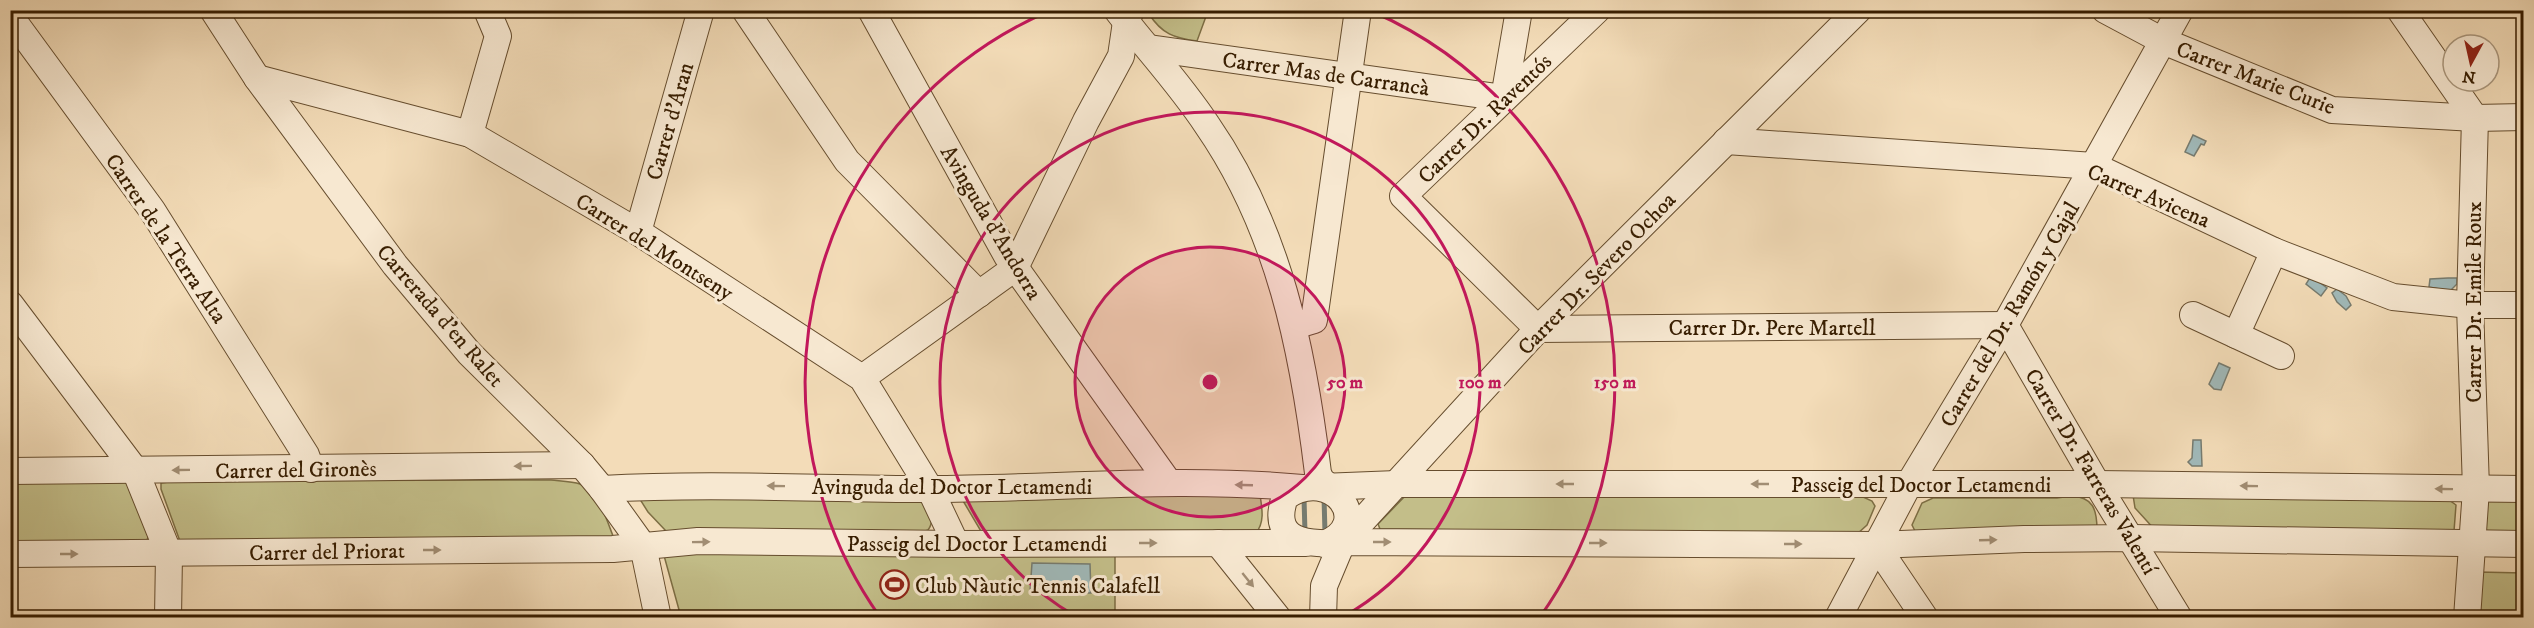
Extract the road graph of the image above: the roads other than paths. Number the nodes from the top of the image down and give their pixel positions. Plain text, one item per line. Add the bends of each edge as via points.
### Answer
1 (213, 10) edge
2 (487, 10) edge
3 (700, 10) edge
4 (745, 10) edge
5 (871, 10) edge
6 (1358, 10) edge
7 (1519, 10) edge
8 (1597, 10) edge
9 (1858, 10) edge
10 (2105, 10) edge
11 (2180, 10) edge
12 (2400, 10) edge
13 (1125, 14) edge
14 (10, 16) edge
15 (2163, 41) junction
16 (1149, 48) junction
17 (1349, 76) junction
18 (257, 78) junction
19 (1504, 98) junction
20 (2523, 117) edge
21 (2475, 118) junction
22 (470, 134) junction
23 (1726, 141) junction
24 (2094, 166) junction
25 (638, 232) junction
26 (2274, 251) junction
27 (1015, 268) junction
28 (979, 294) junction
29 (10, 304) edge
30 (2470, 305) junction
31 (2523, 305) edge
32 (2193, 315) dead end
33 (2005, 325) junction
34 (1294, 326) junction
35 (1538, 329) junction
36 (2236, 335) junction
37 (2281, 356) dead end
38 (862, 378) junction
39 (1312, 424) junction
40 (582, 465) junction
41 (311, 469) junction
42 (135, 470) junction
43 (10, 471) edge
44 (1169, 483) junction
45 (1397, 484) junction
46 (1909, 484) junction
47 (2097, 484) junction
48 (602, 489) junction
49 (930, 489) junction
50 (2476, 489) junction
51 (2523, 489) edge
52 (1311, 490) junction
53 (2131, 538) junction
54 (1320, 539) junction
55 (2471, 542) junction
56 (1218, 543) junction
57 (956, 544) junction
58 (1876, 544) junction
59 (2523, 544) edge
60 (643, 546) junction
61 (10, 554) edge
62 (169, 554) junction
63 (1324, 586) junction
64 (168, 618) edge
65 (658, 618) edge
66 (1278, 618) edge
67 (1323, 618) edge
68 (1838, 618) edge
69 (1925, 618) edge
70 (2179, 618) edge
71 (2467, 618) edge

1 - 18 street, Carrerada d'en Ralet
2 - 22 street via 498,36
3 - 25 street, Carrer d'Aran
4 - 28 street via 847,161
5 - 27 street, Avinguda d'Andorra
6 - 17 street
7 - 19 street
8 - 19 street, Carrer Dr. Raventós
9 - 23 street, Carrer Dr. Severo Ochoa
10 - 15 street, Carrer Marie Curie
11 - 15 street, Carrer del Dr. Ramón y Cajal
12 - 21 street
13 - 16 street
13 - 27 street via 1121,56
14 - 41 street, Carrer de la Terra Alta via 152,210 306,455
15 - 21 street, Carrer Marie Curie via 2332,110
15 - 24 street, Carrer del Dr. Ramón y Cajal
16 - 17 street, Carrer Mas de Carrancà
16 - 34 street via 1208,125 1245,190 1266,236
17 - 19 street, Carrer Mas de Carrancà
17 - 34 street via 1314,320
18 - 22 street, Carrer del Montseny
18 - 40 street, Carrerada d'en Ralet via 394,265 469,353
19 - 35 street, Carrer Dr. Raventós via 1403,196
20 - 21 street, Carrer Marie Curie
21 - 30 street, Carrer Dr. Emile Roux
22 - 25 street, Carrer del Montseny
23 - 24 street, Carrer Avicena
23 - 35 street, Carrer Dr. Severo Ochoa
24 - 26 street, Carrer Avicena
24 - 33 street, Carrer del Dr. Ramón y Cajal
25 - 38 street, Carrer del Montseny
26 - 30 street, Carrer Avicena via 2393,297
26 - 36 street
27 - 28 street
27 - 44 street, Avinguda d'Andorra
28 - 38 street
29 - 42 street
30 - 31 street, Carrer Avicena
30 - 50 street, Carrer Dr. Emile Roux
32 - 36 street
33 - 35 street, Carrer Dr. Pere Martell
33 - 46 street, Carrer del Dr. Ramón y Cajal
33 - 47 street, Carrer Dr. Farreras Valentí
34 - 39 street
35 - 45 street, Carrer Dr. Severo Ochoa
36 - 37 street
38 - 49 street, Carrer del Montseny
39 - 52 street
39 - 52 street via 1321,480
40 -> 41 street, Carrer del Gironès
40 - 48 street, Carrerada d'en Ralet
41 -> 42 street, Carrer del Gironès
42 - 43 street, Carrer del Gironès
42 - 62 street
44 - 49 street, Avinguda del Doctor Letamendi
52 -> 44 street, Avinguda del Doctor Letamendi
46 -> 45 street, Passeig del Doctor Letamendi
45 - 52 street, Passeig del Doctor Letamendi
45 - 54 street, Carrer Dr. Severo Ochoa
46 - 47 street, Passeig del Doctor Letamendi
46 - 58 street, Carrer del Dr. Ramón y Cajal
50 -> 47 street, Passeig del Doctor Letamendi
47 - 53 street, Carrer Dr. Farreras Valentí
49 -> 48 street, Avinguda del Doctor Letamendi via 692,485
48 - 60 street, Carrerada d'en Ralet
49 - 57 street, Carrer del Montseny
50 - 51 street, Passeig del Doctor Letamendi
50 - 55 street, Carrer Dr. Emile Roux
52 - 54 street via 1347,511
52 - 54 street via 1280,519 1286,531
53 - 55 street, Passeig del Doctor Letamendi
58 -> 53 street, Passeig del Doctor Letamendi
53 - 70 street, Carrer Dr. Farreras Valentí
54 - 56 street, Passeig del Doctor Letamendi
54 -> 58 street, Passeig del Doctor Letamendi
54 - 63 street
54 - 63 street via 1310,553
55 - 59 street, Passeig del Doctor Letamendi
55 - 71 street, Carrer Dr. Emile Roux
57 -> 56 street, Passeig del Doctor Letamendi
56 -> 66 street
60 -> 57 street, Passeig del Doctor Letamendi via 698,541
58 - 68 street, Carrer del Dr. Ramón y Cajal
58 - 69 street
62 -> 60 street, Carrer del Priorat
60 - 65 street, Carrerada d'en Ralet
61 -> 62 street, Carrer del Priorat
62 - 64 street
63 - 67 street

